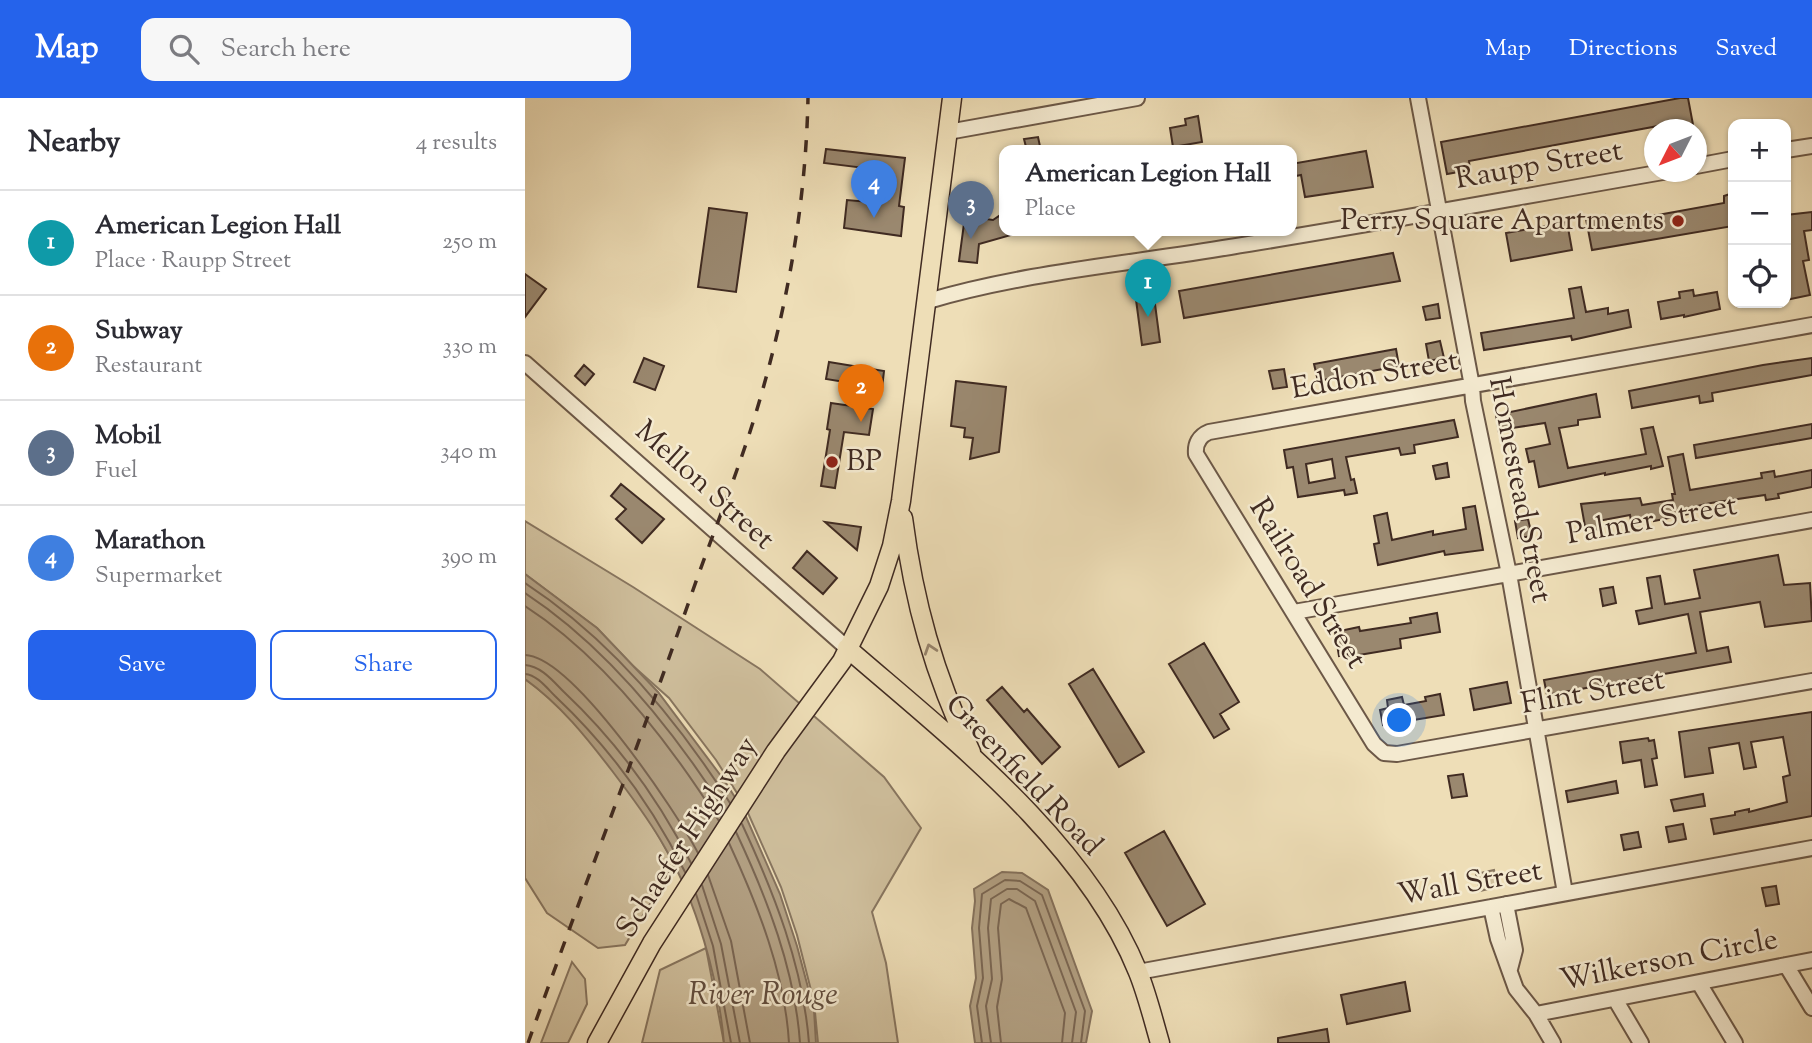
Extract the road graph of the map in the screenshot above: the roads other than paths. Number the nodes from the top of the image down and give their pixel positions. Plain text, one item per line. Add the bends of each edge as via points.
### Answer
1 (952, 98) edge
2 (1137, 98) edge
3 (1418, 98) edge
4 (948, 132) junction
5 (1812, 146) edge
6 (1791, 149) edge
7 (1728, 160) edge
8 (1707, 164) edge
9 (1644, 175) edge
10 (1438, 211) junction
11 (1297, 235) edge
12 (1294, 236) edge
13 (928, 301) junction
14 (1812, 325) edge
15 (525, 363) edge
16 (1472, 386) junction
17 (1198, 439) joint
18 (901, 502) junction
19 (1812, 520) edge
20 (1509, 573) junction
21 (1294, 611) junction
22 (848, 648) junction
23 (1812, 681) edge
24 (1537, 730) junction
25 (1384, 752) joint
26 (974, 758) junction
27 (1812, 848) edge
28 (1565, 893) junction
29 (1498, 905) junction
30 (1812, 960) edge
31 (1786, 965) junction
32 (1138, 972) junction
33 (1699, 983) junction
34 (1615, 999) junction
35 (1812, 1008) edge
36 (1536, 1014) junction
37 (597, 1043) edge
38 (1160, 1043) edge
39 (1553, 1043) edge
40 (1641, 1043) edge
41 (1735, 1043) edge

1 - 4 main road
2 - 4 street
3 - 10 street, Homestead Street
4 - 13 main road
5 - 6 street
7 - 8 street
9 - 10 street, Raupp Street
10 - 11 street, Raupp Street
10 - 16 street, Homestead Street
12 - 13 street, Raupp Street via 1050,274
13 - 18 main road
14 - 16 street, Eddon Street
15 - 22 street, Mellon Street
16 - 17 street, Eddon Street via 1209,432
16 - 20 street, Homestead Street
17 - 21 street, Railroad Street via 1196,454
18 - 22 main road, Schaefer Highway via 879,586
26 -> 18 main road via 949,704 918,609
19 - 20 street, Palmer Street
20 - 21 street, Palmer Street
20 - 24 street, Homestead Street
21 - 25 street, Railroad Street via 1374,744
22 - 26 main road, Greenfield Road
22 - 37 main road, Schaefer Highway via 652,943
23 - 24 street, Flint Street
24 - 25 street, Flint Street via 1397,754
24 - 28 street, Homestead Street
26 - 32 main road, Greenfield Road via 1069,858 1112,921
27 - 28 street, Wall Street
28 - 29 street, Wall Street
29 - 32 street, Wall Street
29 - 36 street via 1498,939 1516,989
30 - 31 street, Wilkerson Circle
31 - 33 street, Wilkerson Circle
31 - 35 street
32 - 38 main road, Greenfield Road
33 - 34 street, Wilkerson Circle
33 - 41 street
34 - 36 street, Wilkerson Circle
34 - 40 street
36 - 39 street

